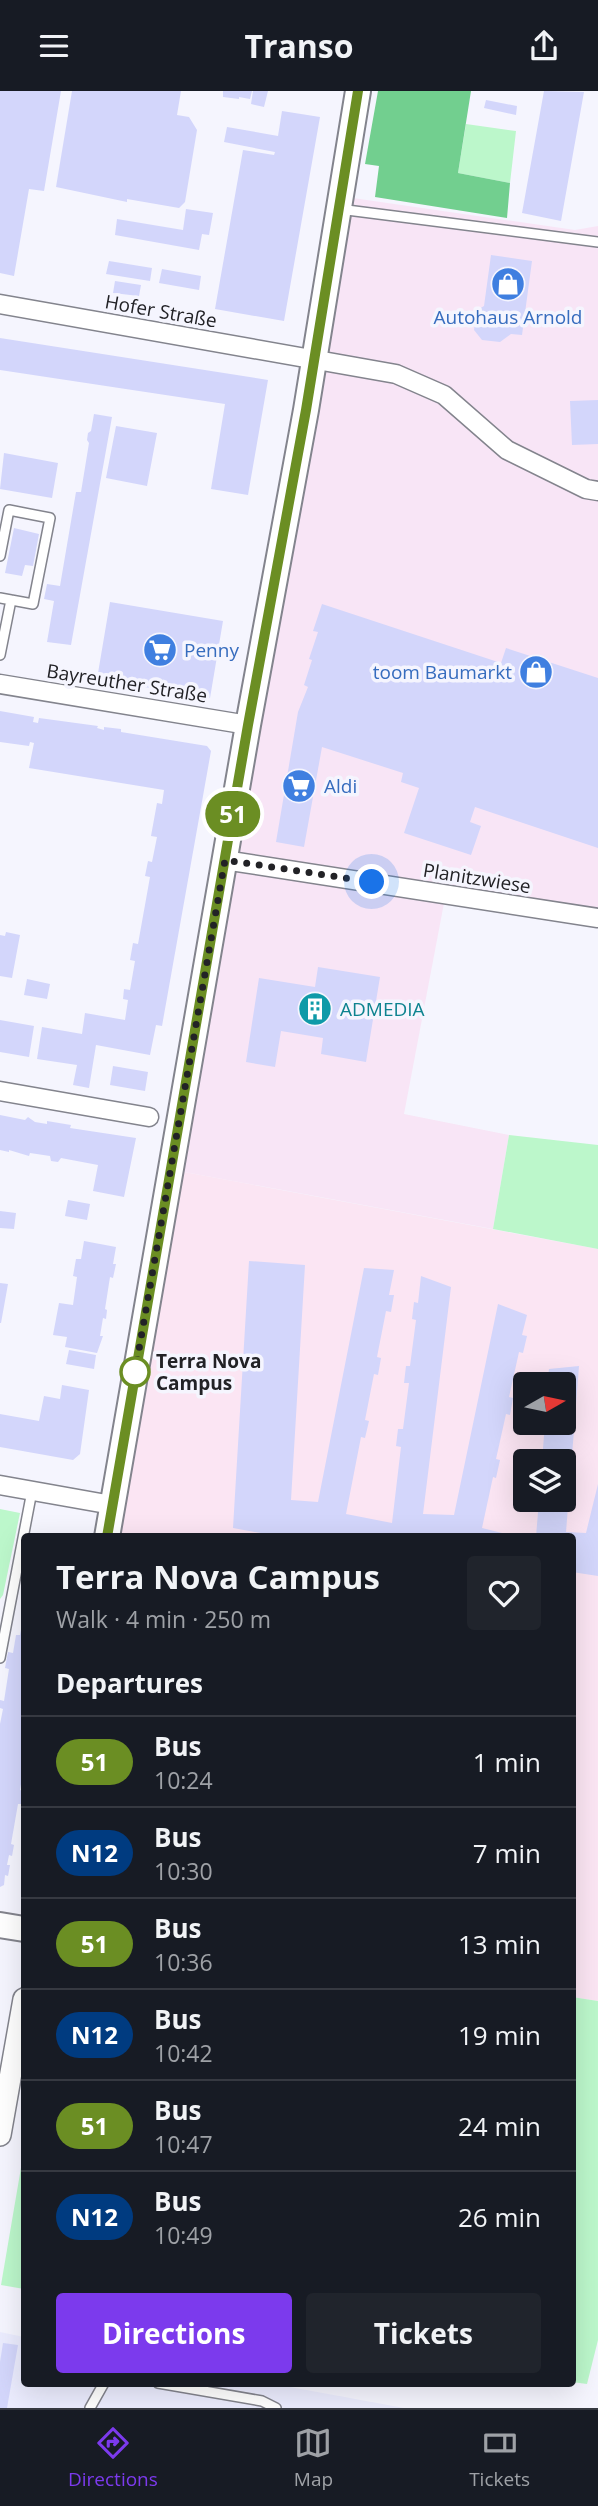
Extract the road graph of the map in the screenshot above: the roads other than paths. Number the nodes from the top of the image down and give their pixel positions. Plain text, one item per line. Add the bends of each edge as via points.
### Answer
1 (358, 91) edge
2 (339, 209) junction
3 (598, 242) edge
4 (0, 305) edge
5 (314, 358) junction
6 (598, 491) edge
7 (0, 556) edge
8 (0, 598) edge
9 (11, 600) junction
10 (0, 655) edge
11 (0, 684) edge
12 (248, 725) junction
13 (225, 860) junction
14 (598, 918) edge
15 (0, 1091) edge
16 (149, 1117) dead end
17 (0, 1485) edge
18 (32, 1490) junction
19 (112, 1504) junction
20 (23, 1533) edge
21 (108, 1533) edge
22 (21, 1544) edge
23 (10, 1599) junction
24 (0, 1606) edge
25 (0, 1658) edge
26 (0, 1925) edge
27 (21, 1928) edge
28 (21, 2016) edge
29 (0, 2135) edge
30 (102, 2387) edge
31 (181, 2387) edge
32 (90, 2408) edge
33 (276, 2408) edge

1 - 2 main road
2 - 3 lane
2 - 5 main road
4 - 5 street, Hofer Straße
5 - 6 street via 396,374 444,395 507,450
5 - 12 main road
7 - 9 lane via 9,510 50,518 33,604
8 - 9 lane
9 - 10 lane
11 - 12 street, Bayreuther Straße
12 - 13 main road
13 - 14 street, Planitzwiese
13 - 19 main road
15 - 16 street
17 - 18 street
18 - 19 street
18 - 20 lane
19 - 21 main road
22 - 23 lane
23 - 24 lane
23 - 25 lane
26 - 27 main road
28 - 29 street
30 - 32 lane
31 - 33 lane via 262,2401

